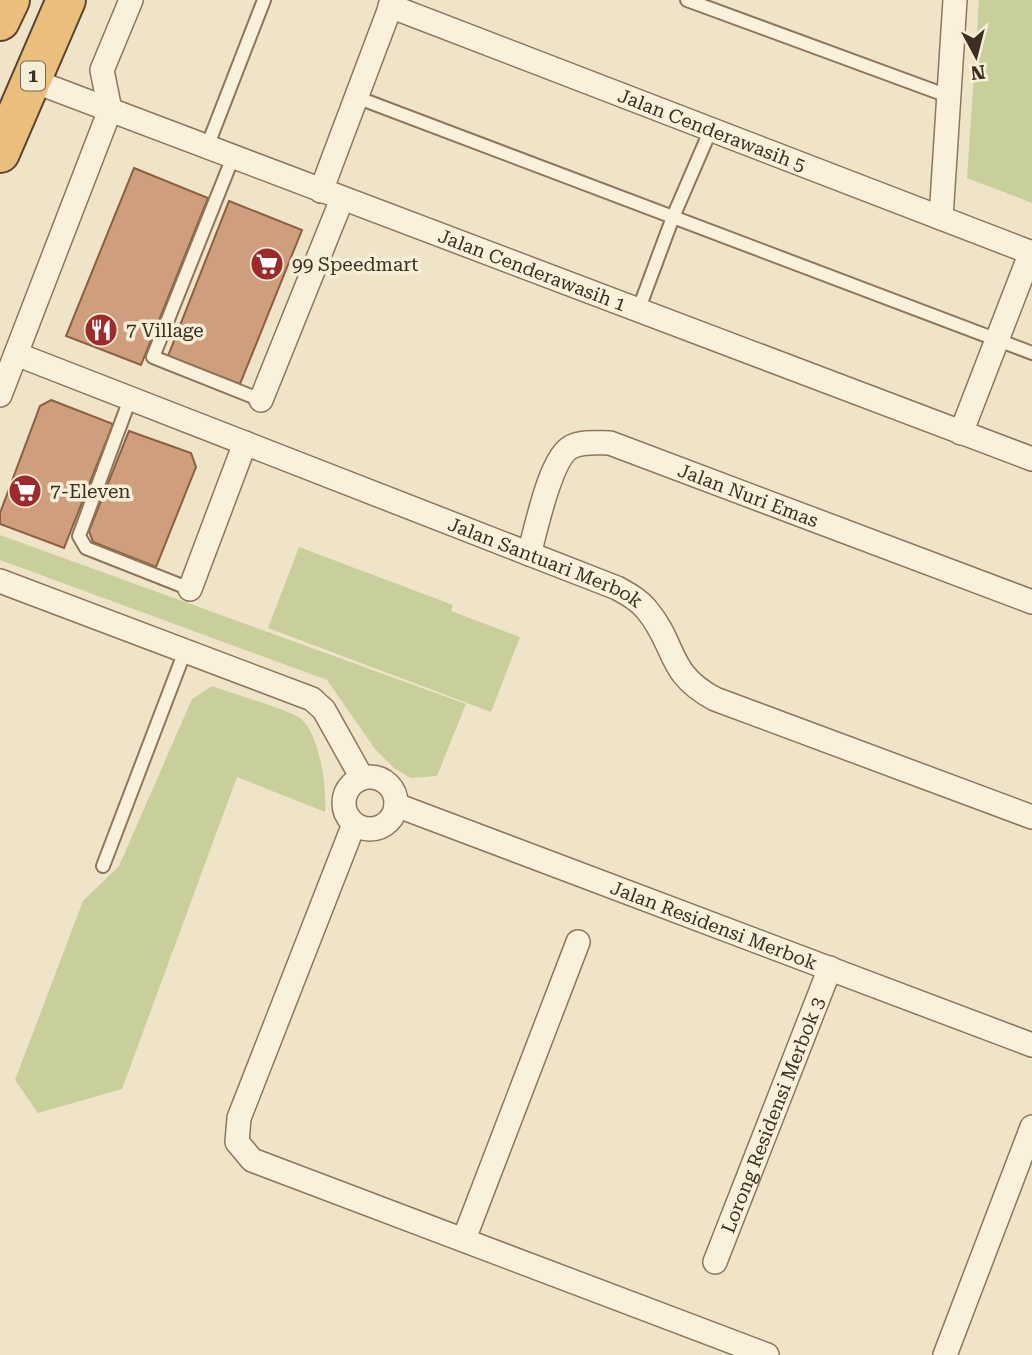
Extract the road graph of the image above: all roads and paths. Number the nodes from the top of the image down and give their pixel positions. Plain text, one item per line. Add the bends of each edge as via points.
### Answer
1 (10, 0) edge
2 (66, 0) edge
3 (131, 0) edge
4 (264, 0) edge
5 (687, 0) edge
6 (955, 0) edge
7 (391, 3) edge
8 (0, 21) edge
9 (31, 80) junction
10 (948, 96) junction
11 (356, 97) junction
12 (110, 110) junction
13 (711, 129) junction
14 (207, 147) junction
15 (0, 153) edge
16 (233, 157) junction
17 (332, 195) junction
18 (673, 217) junction
19 (940, 218) junction
20 (1031, 253) edge
21 (638, 310) junction
22 (997, 340) junction
23 (1032, 353) edge
24 (16, 354) junction
25 (0, 395) edge
26 (130, 399) junction
27 (261, 400) joint
28 (961, 433) junction
29 (245, 443) junction
30 (1032, 459) edge
31 (528, 554) junction
32 (0, 581) edge
33 (190, 589) joint
34 (1032, 602) edge
35 (185, 651) junction
36 (362, 778) junction
37 (396, 805) junction
38 (1032, 817) edge
39 (354, 824) junction
40 (103, 866) dead end
41 (578, 942) dead end
42 (830, 968) junction
43 (1032, 1045) edge
44 (1032, 1127) edge
45 (464, 1239) junction
46 (715, 1262) dead end
47 (767, 1355) edge
48 (946, 1355) edge

1 - 8 highway
2 - 9 highway, 1
3 - 12 street via 102,70
4 - 14 lane
5 - 10 lane
6 - 10 street
7 - 11 street
7 - 13 street, Jalan Cenderawasih 5
9 - 12 street, Jalan Cenderawasih 1
9 - 15 highway, 1
10 - 19 street
11 - 17 street
11 - 18 lane
12 - 14 street, Jalan Cenderawasih 1
12 - 24 street
13 - 18 lane
13 - 19 street, Jalan Cenderawasih 5
14 - 16 street, Jalan Cenderawasih 1
16 - 17 street, Jalan Cenderawasih 1
16 - 27 lane via 153,358
17 - 21 street, Jalan Cenderawasih 1
17 - 27 street
18 - 21 lane
18 - 22 lane
19 - 20 street, Jalan Cenderawasih 5
20 - 22 street
21 - 28 street, Jalan Cenderawasih 1
22 - 23 lane
22 - 28 street
24 - 25 street
24 - 26 street, Jalan Santuari Merbok
26 - 29 street, Jalan Santuari Merbok
26 - 33 lane via 79,536 86,548
28 - 30 street, Jalan Cenderawasih 1
29 - 31 street, Jalan Santuari Merbok
29 - 33 street
31 - 34 street, Jalan Nuri Emas via 557,462 570,447 610,443
31 - 38 street, Jalan Santuari Merbok via 617,587 637,600 649,612 693,687 715,699
32 - 35 street
35 - 36 street via 312,699 324,710
35 - 40 lane
36 - 37 street via 386,782
36 - 39 street via 348,787 343,802
37 - 39 street via 390,819 377,828
37 - 42 street, Jalan Residensi Merbok
39 - 45 street via 239,1118 237,1142 252,1160
41 - 45 street
42 - 43 street, Jalan Residensi Merbok
42 - 46 street, Lorong Residensi Merbok 3
44 - 48 street
45 - 47 street

